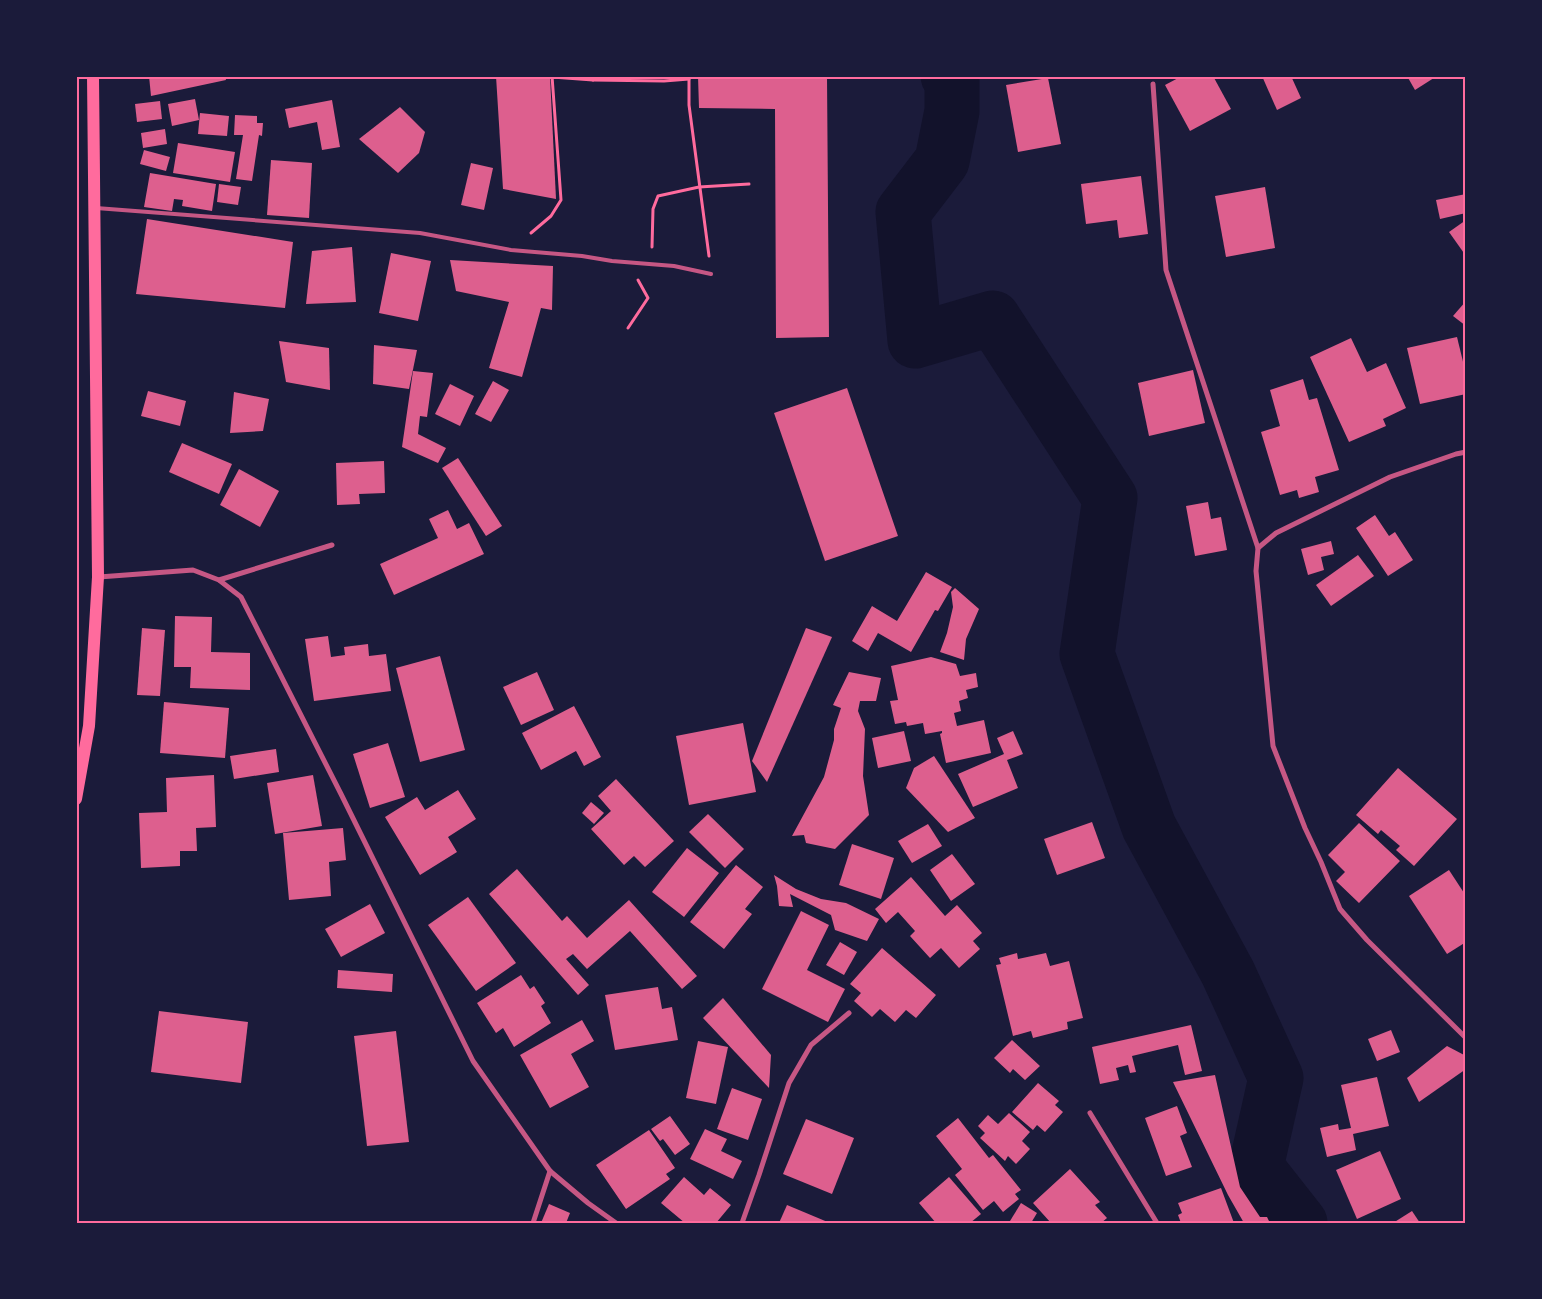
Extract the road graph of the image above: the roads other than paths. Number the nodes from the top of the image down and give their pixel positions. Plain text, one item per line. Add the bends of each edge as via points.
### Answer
1 (93, 76) edge
2 (1153, 84) dead end
3 (94, 207) junction
4 (711, 274) road end
5 (1466, 452) edge
6 (332, 545) dead end
7 (1258, 548) junction
8 (98, 577) junction
9 (220, 580) junction
10 (76, 799) edge
11 (849, 1013) dead end
12 (1466, 1038) edge
13 (1090, 1113) dead end
14 (550, 1171) junction
15 (533, 1223) edge
16 (616, 1223) edge
17 (742, 1223) edge
18 (1157, 1223) edge

1 - 3 main road
2 - 7 street via 1166,270
3 - 4 lane via 420,233 511,250 674,266
3 - 8 main road
5 - 7 street via 1390,477 1276,534
6 - 9 street
7 - 12 street via 1256,571 1272,746 1304,828 1340,909
8 - 9 street via 192,570
8 - 10 main road via 89,726
9 - 14 street via 241,597 472,1061
11 - 17 street via 811,1045 789,1083
13 - 18 street
14 - 15 street
14 - 16 street

